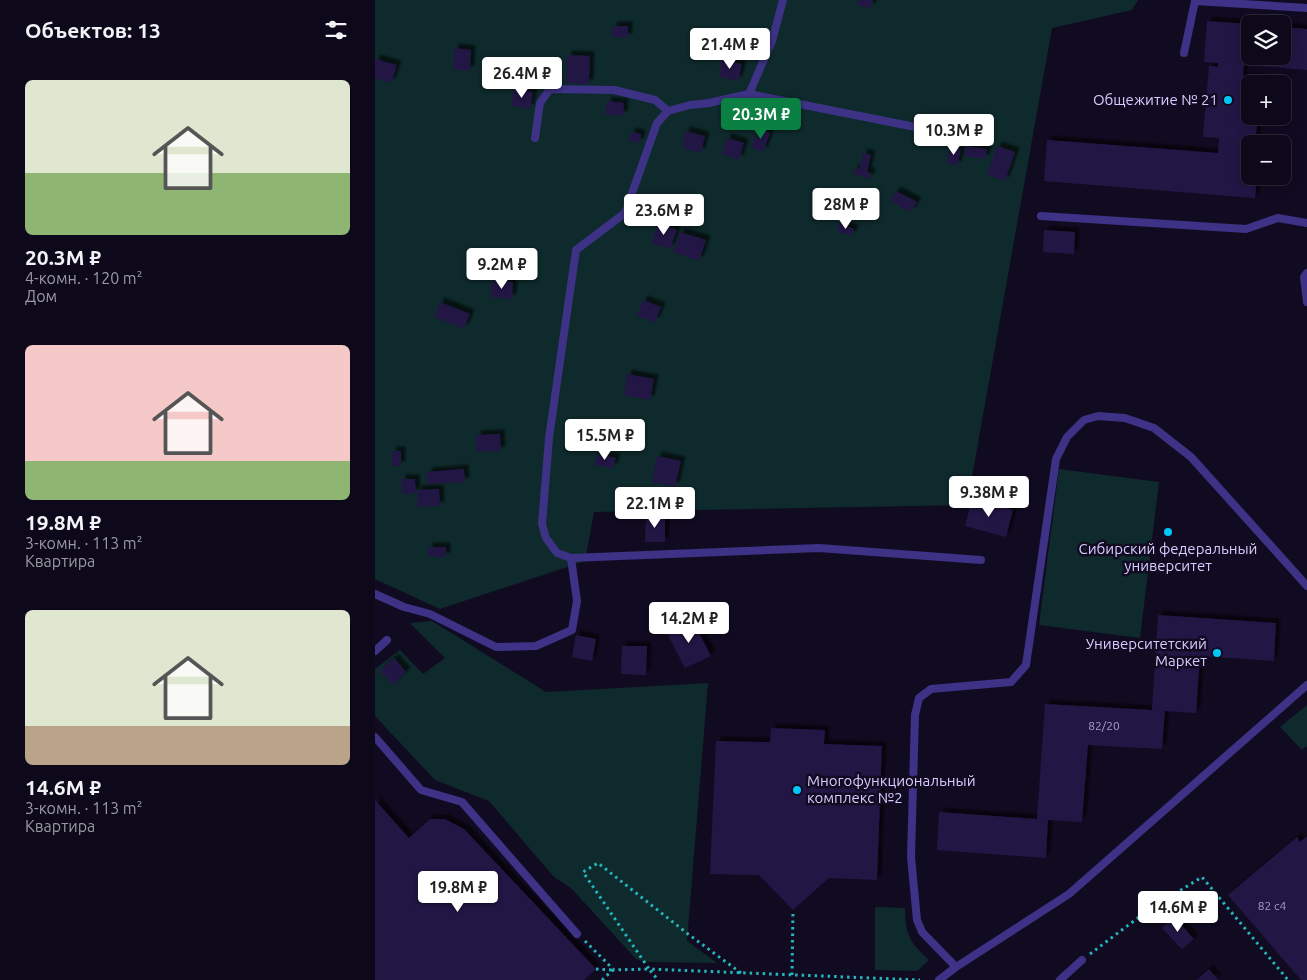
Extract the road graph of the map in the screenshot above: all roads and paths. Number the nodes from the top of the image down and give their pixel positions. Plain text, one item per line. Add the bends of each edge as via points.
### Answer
1 (783, 0) edge
2 (1307, 8) edge
3 (1185, 53) dead end
4 (749, 94) junction
5 (668, 112) junction
6 (535, 138) dead end
7 (976, 139) dead end
8 (1041, 216) dead end
9 (1307, 223) edge
10 (1307, 273) edge
11 (1307, 302) edge
12 (571, 558) junction
13 (981, 560) dead end
14 (1307, 586) edge
15 (375, 594) edge
16 (387, 640) dead end
17 (375, 651) edge
18 (1307, 685) edge
19 (375, 737) edge
20 (793, 910) dead end
21 (577, 934) joint
22 (1082, 960) joint
23 (956, 967) junction
24 (596, 969) dead end
25 (649, 969) junction
26 (614, 970) junction
27 (741, 974) junction
28 (792, 975) junction
29 (602, 980) edge
30 (658, 980) edge
31 (920, 980) edge
32 (939, 980) edge
33 (1060, 980) edge
34 (1288, 980) edge

1 - 4 lane via 772,42
2 - 3 lane via 1195,1
4 - 5 lane
4 - 7 lane
5 - 6 lane via 655,100 614,90 550,88 540,103
5 - 12 lane via 657,123 625,213 576,250 549,438 543,524 546,538 557,553
8 - 9 lane via 1246,229 1278,218
10 - 11 lane via 1304,277
12 - 13 lane via 819,548
12 - 15 lane via 577,601 572,630 536,646 496,647 430,614
14 - 23 lane via 1191,457 1154,428 1125,418 1098,416 1084,420 1067,437 1056,459 1026,666 1011,682 931,689 919,698 915,715 911,857 917,920 922,932
16 - 17 lane
18 - 23 lane via 1069,894
19 - 21 lane via 421,790 462,802
20 - 28 path
21 - 26 path
22 - 33 lane
22 - 34 path via 1147,911 1202,877
23 - 32 lane
24 - 26 path
25 - 26 path
25 - 27 path
25 - 27 path via 583,872 598,863
25 - 30 path
26 - 29 path
27 - 28 path
28 - 31 path

